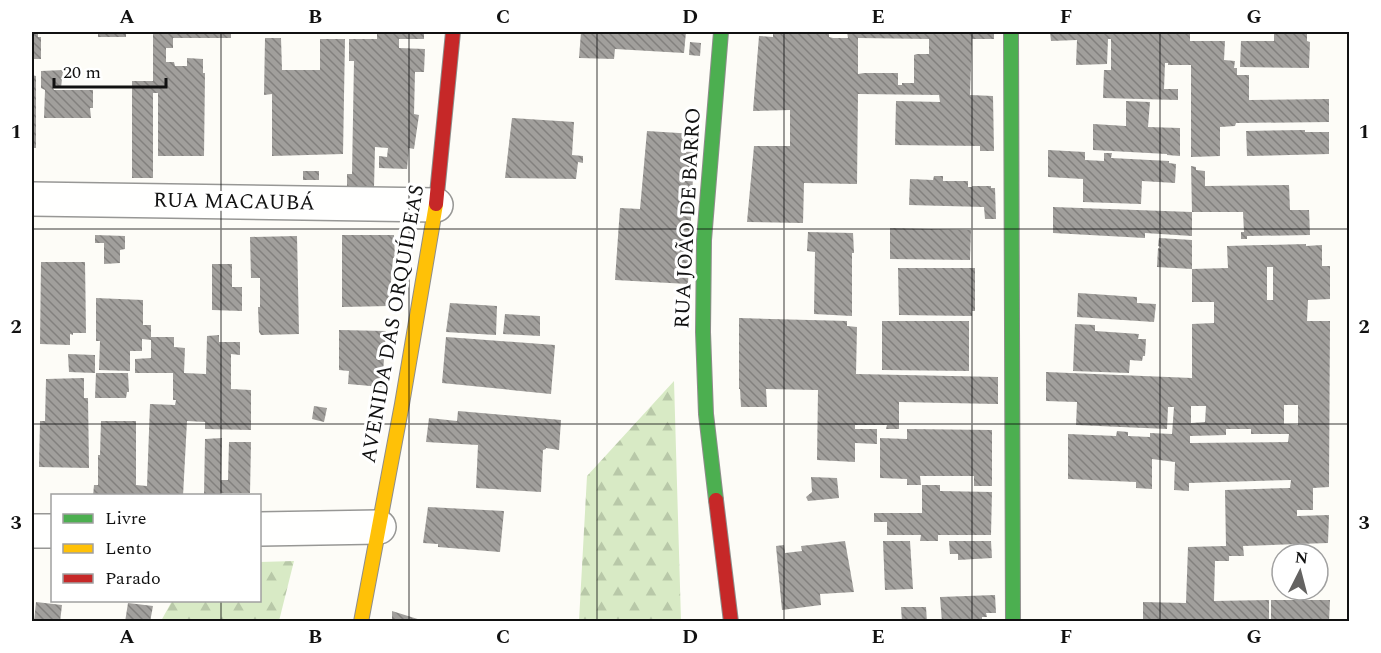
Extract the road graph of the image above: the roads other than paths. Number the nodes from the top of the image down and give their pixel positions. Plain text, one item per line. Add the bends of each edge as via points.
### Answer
1 (453, 32) edge
2 (721, 32) edge
3 (1011, 32) edge
4 (32, 199) edge
5 (436, 205) junction
6 (379, 527) junction
7 (261, 529) edge
8 (32, 531) edge
9 (51, 531) edge
10 (361, 621) edge
11 (731, 621) edge
12 (1013, 621) edge

1 - 5 street, AVENIDA DAS ORQUÍDEAS
2 - 11 street, RUA JOÃO DE BARRO via 704,240 703,332 706,414
3 - 12 street
4 - 5 street, RUA MACAUBÁ
5 - 6 street, AVENIDA DAS ORQUÍDEAS
6 - 7 street
6 - 10 street, AVENIDA DAS ORQUÍDEAS
8 - 9 street

